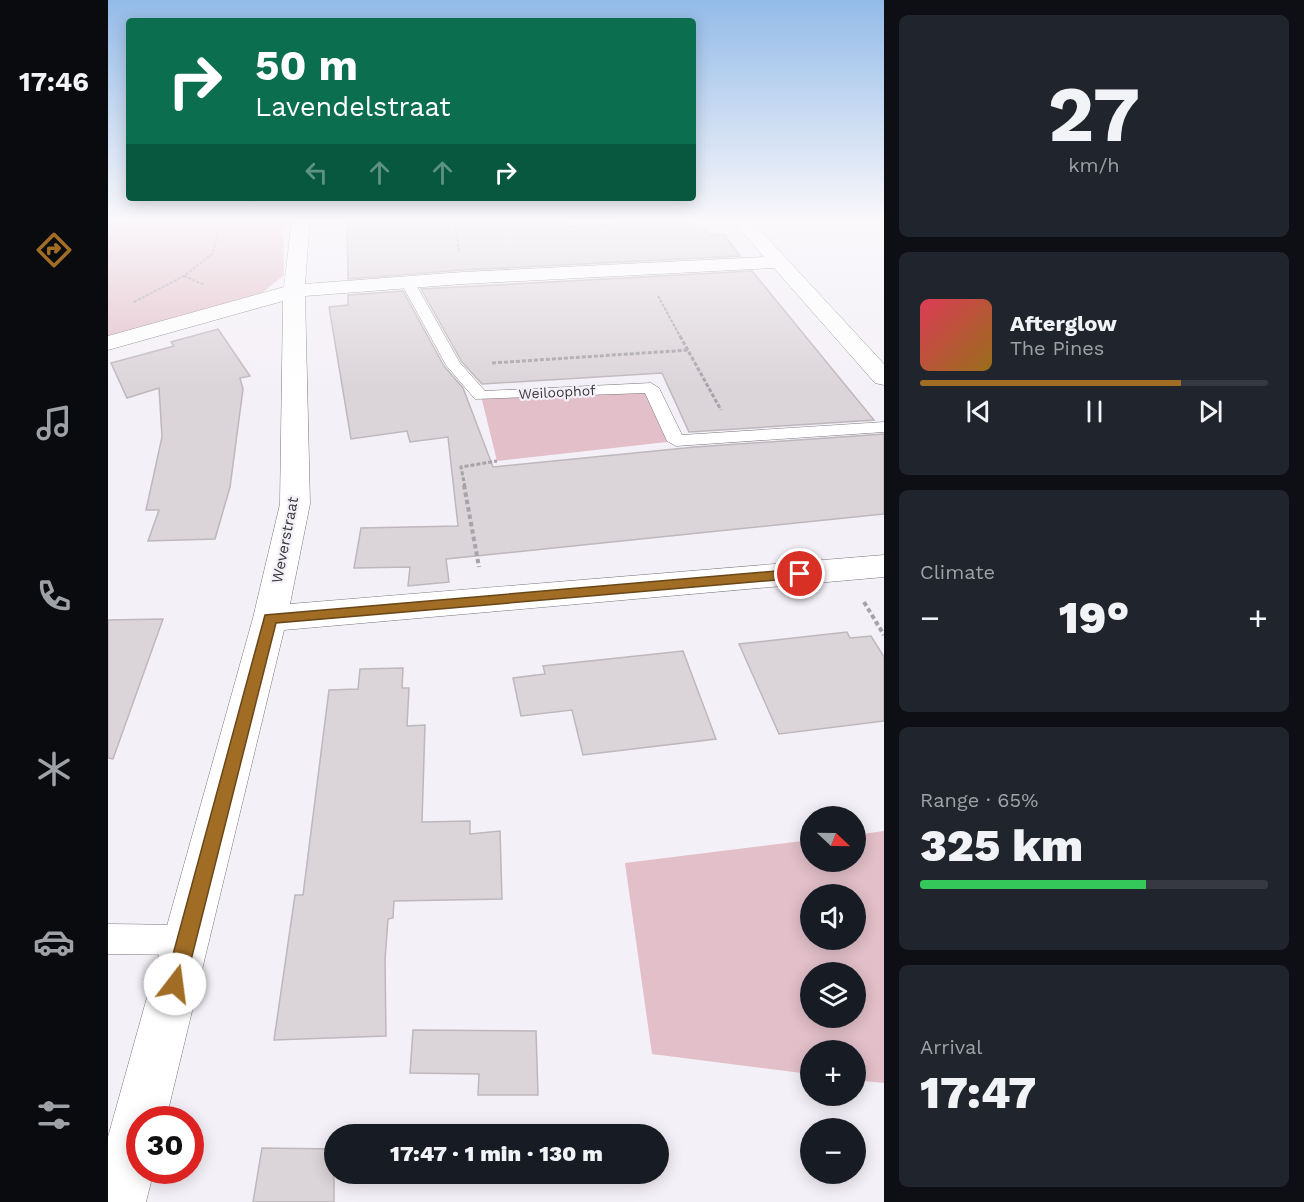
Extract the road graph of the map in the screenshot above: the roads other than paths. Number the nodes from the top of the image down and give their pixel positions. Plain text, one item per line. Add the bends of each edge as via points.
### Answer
1 (296, 275) edge
2 (521, 275) edge
3 (791, 275) edge
4 (408, 282) junction
5 (294, 291) junction
6 (108, 343) edge
7 (884, 378) edge
8 (884, 427) edge
9 (884, 566) edge
10 (270, 618) junction
11 (108, 939) edge
12 (186, 940) junction
13 (118, 1202) edge

1 - 5 street, Weverstraat
2 - 4 street
3 - 7 street
4 - 5 street
4 - 8 lane, Weiloophof via 454,365 481,396 651,388 676,441
5 - 6 street
5 - 10 street, Weverstraat via 295,504
9 - 10 street
10 - 12 street, Weverstraat
11 - 12 lane
12 - 13 street, Weverstraat

